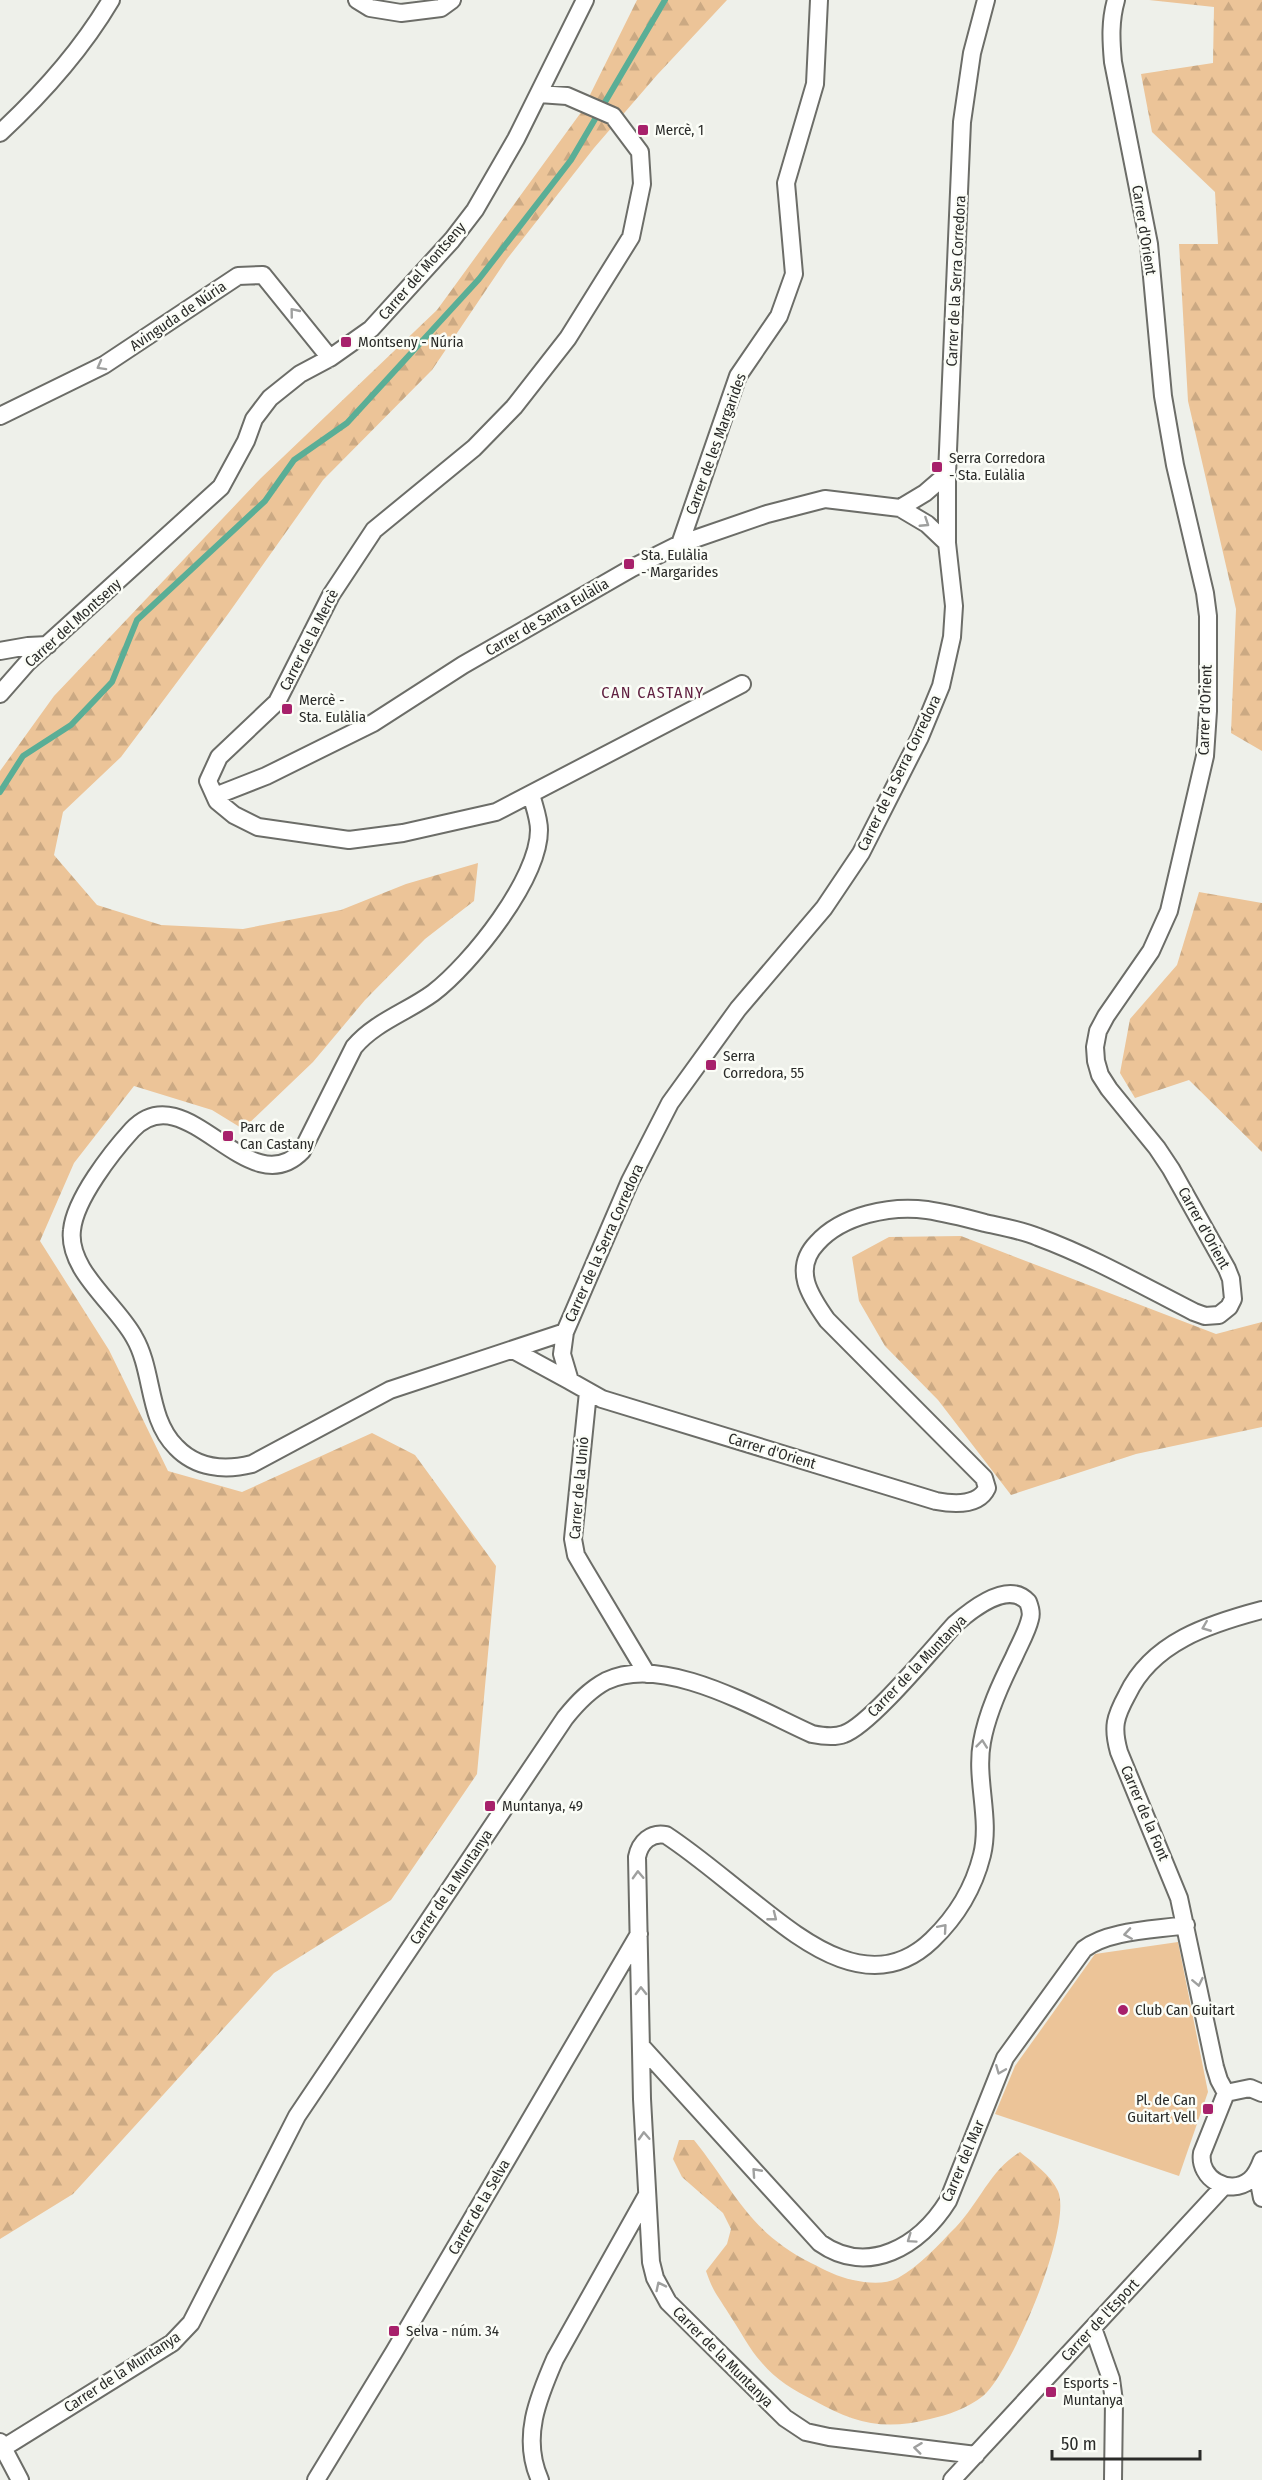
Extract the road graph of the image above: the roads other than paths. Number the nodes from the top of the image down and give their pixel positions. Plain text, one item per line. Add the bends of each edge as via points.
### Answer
1 (111, 0) edge
2 (357, 0) edge
3 (452, 0) edge
4 (585, 0) edge
5 (819, 0) edge
6 (986, 0) edge
7 (1116, 0) edge
8 (538, 94) junction
9 (0, 133) edge
10 (330, 358) junction
11 (0, 416) edge
12 (947, 474) junction
13 (900, 508) junction
14 (947, 543) junction
15 (680, 544) junction
16 (48, 645) junction
17 (0, 651) edge
18 (742, 684) dead end
19 (0, 694) edge
20 (531, 794) junction
21 (215, 796) junction
22 (565, 1332) junction
23 (513, 1350) junction
24 (570, 1380) junction
25 (588, 1392) junction
26 (1262, 1610) edge
27 (647, 1674) junction
28 (1186, 1925) junction
29 (640, 1934) junction
30 (642, 2047) junction
31 (1226, 2093) junction
32 (1262, 2093) edge
33 (1259, 2166) edge
34 (1224, 2186) junction
35 (647, 2194) junction
36 (1262, 2198) edge
37 (1093, 2328) junction
38 (1, 2446) edge
39 (976, 2455) junction
40 (20, 2480) edge
41 (316, 2480) edge
42 (540, 2480) edge
43 (952, 2480) edge
44 (1113, 2480) edge

1 - 9 street via 90,34 38,96
2 - 3 street via 370,8 401,12 441,9
4 - 8 street, Carrer del Montseny
5 - 15 street, Carrer de les Margarides via 815,84 786,183 794,274 779,316 738,376
6 - 12 street, Carrer de la Serra Corredora via 972,53 962,122
7 - 25 street, Carrer d'Orient via 1111,37 1114,72 1149,244 1163,396 1175,465 1205,592 1208,711 1204,756 1169,911 1152,951 1098,1031 1096,1061 1109,1089 1177,1179 1227,1269 1233,1290 1231,1304 1219,1315 1205,1316 1036,1236 926,1210 871,1214 830,1232 816,1244 806,1262 804,1278 809,1294 827,1320 984,1478 987,1488 978,1499 959,1503 936,1501
8 - 10 street, Carrer del Montseny via 475,210 452,240 371,329
8 - 21 street, Carrer de la Mercè via 567,96 613,116 640,152 642,184 631,237 568,338 514,407 474,448 374,530 331,595 277,702 219,757 208,781
10 -> 11 street, Avinguda de Núria via 263,275 238,276 104,365
10 - 16 street, Carrer del Montseny via 300,374 270,398 254,419 222,487
12 - 13 street
12 - 14 street, Carrer de la Serra Corredora
13 -> 14 street, Carrer de Santa Eulàlia via 927,524
13 - 15 street, Carrer de Santa Eulàlia via 825,499
14 - 22 street, Carrer de la Serra Corredora via 954,606 952,637 942,686 920,737 879,821 824,908 738,1009 670,1103 630,1181
15 - 21 street, Carrer de Santa Eulàlia via 463,665 372,723 266,776
16 - 17 street
16 - 19 street, Carrer del Montseny
18 - 20 street
20 - 21 street via 496,812 403,833 349,840 258,827 234,815
20 - 23 street, Carrer de la Serra Corredora via 539,829 537,846 516,897 446,982 364,1035 354,1047 305,1145 293,1160 275,1166 257,1163 184,1120 164,1114 150,1118 132,1131 87,1189 71,1232 85,1274 136,1339 162,1428 176,1447 210,1467 252,1464 390,1390
22 - 23 street, Carrer de la Serra Corredora
22 - 24 street via 561,1354
23 - 24 street, Carrer d'Orient
24 - 25 street, Carrer d'Orient
25 - 27 street, Carrer de la Unió via 573,1539 576,1555
26 -> 28 street, Carrer de la Font via 1213,1625 1160,1652 1137,1678 1114,1723 1119,1752 1171,1875
29 -> 27 street, Carrer de la Muntanya via 639,1849 651,1836 660,1834 679,1844 801,1940 839,1958 885,1964 900,1961 925,1946 950,1920 976,1875 983,1851 981,1743 1030,1620 1030,1609 1024,1598 1014,1594 969,1612 861,1724 836,1736 812,1734 696,1681
27 - 38 street, Carrer de la Muntanya via 609,1680 581,1699 565,1718 297,2116 192,2324 172,2343
28 -> 30 street, Carrer del Mar via 1108,1937 1084,1949 1005,2058 948,2201 910,2242 880,2256 842,2256 820,2243
28 -> 31 street, Carrer de la Font via 1215,2067
30 -> 29 street, Carrer de la Muntanya
29 - 41 street, Carrer de la Selva
35 -> 30 street, Carrer de la Muntanya
31 - 32 street via 1250,2088
31 - 34 street via 1200,2162 1204,2172
33 - 34 street via 1242,2185
33 - 36 street
34 - 37 street, Carrer de l'Esport
39 -> 35 street, Carrer de la Muntanya via 817,2436 785,2418 668,2302 651,2262
35 - 42 street via 543,2386 531,2438
37 - 39 street, Carrer de l'Esport
37 - 44 street via 1112,2379
38 - 40 street
39 - 43 street, Carrer de l'Esport

